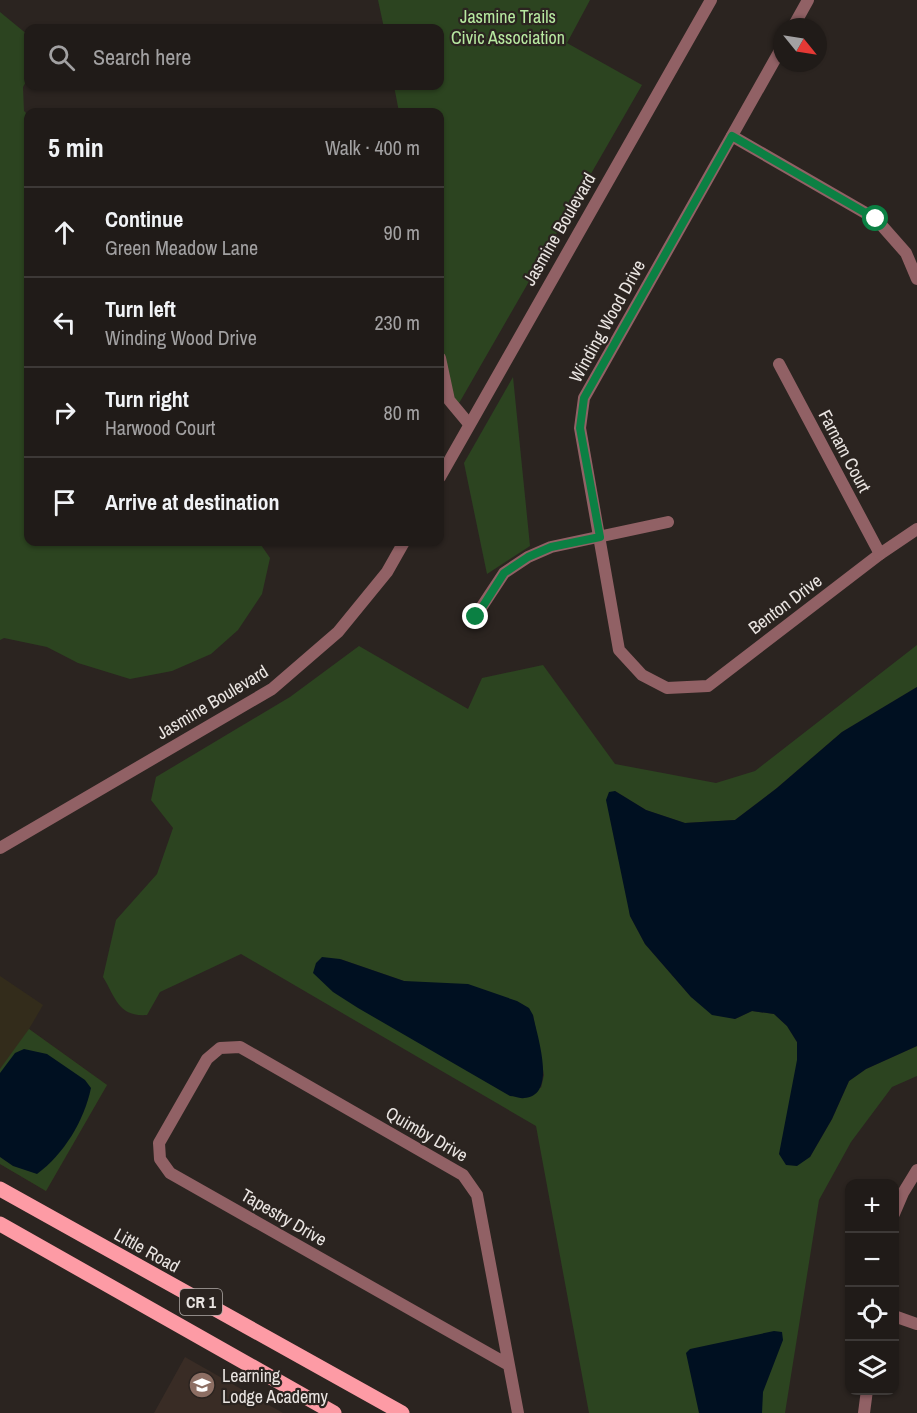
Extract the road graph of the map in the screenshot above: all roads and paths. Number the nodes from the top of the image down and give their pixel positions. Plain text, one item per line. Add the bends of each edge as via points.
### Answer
1 (711, 0) edge
2 (808, 0) edge
3 (798, 18) edge
4 (773, 63) edge
5 (732, 136) junction
6 (917, 279) edge
7 (779, 364) dead end
8 (444, 379) edge
9 (469, 424) junction
10 (444, 470) edge
11 (668, 522) dead end
12 (917, 529) edge
13 (600, 537) junction
14 (402, 546) edge
15 (880, 554) junction
16 (476, 617) dead end
17 (667, 688) joint
18 (0, 848) edge
19 (220, 1048) joint
20 (917, 1170) edge
21 (0, 1189) edge
22 (899, 1202) edge
23 (0, 1224) edge
24 (899, 1318) edge
25 (917, 1324) edge
26 (507, 1364) junction
27 (866, 1395) edge
28 (334, 1413) edge
29 (402, 1413) edge
30 (518, 1413) edge
31 (864, 1413) edge

1 - 9 street, Jasmine Boulevard
2 - 3 street
4 - 5 street, Winding Wood Drive
5 - 6 street via 876,219 906,253
5 - 13 street, Winding Wood Drive via 584,398 580,428
7 - 15 street, Farnam Court
8 - 9 street via 448,400
9 - 10 street, Jasmine Boulevard
11 - 13 street
12 - 15 street, Benton Drive
13 - 16 street via 551,547 528,557 504,573
13 - 17 street, Winding Wood Drive via 619,650 642,675
14 - 18 street, Jasmine Boulevard via 387,572 338,632 272,689
15 - 17 street, Benton Drive via 708,686
19 - 26 street, Quimby Drive via 240,1047 464,1174 477,1195
19 - 26 street, Tapestry Drive via 207,1059 159,1143 160,1159 170,1173
20 - 22 street
21 - 29 main road, Little Road / CR 1
23 - 28 main road, CR 1
24 - 25 street
26 - 30 street, Quimby Drive
27 - 31 street

